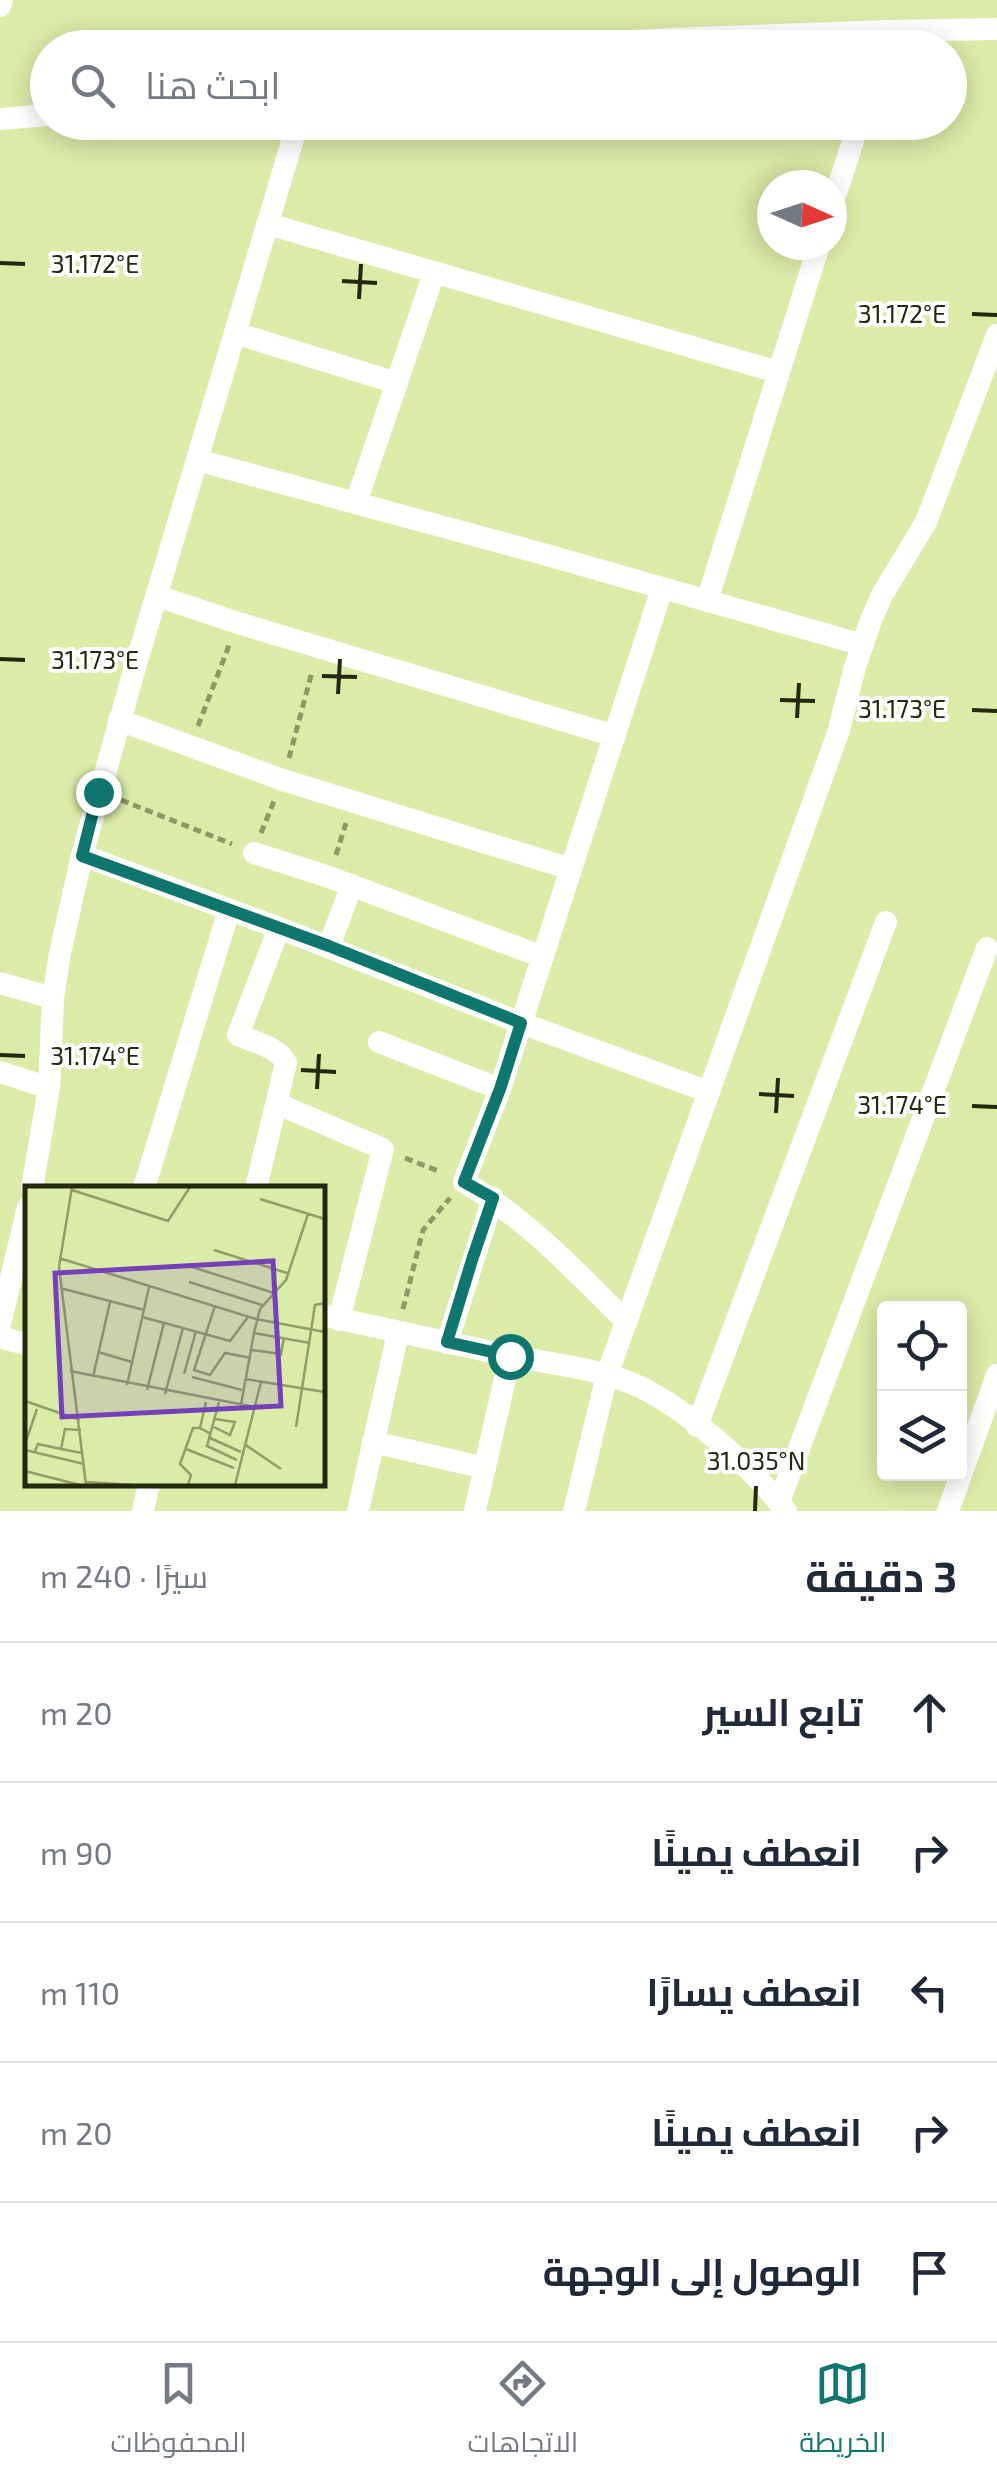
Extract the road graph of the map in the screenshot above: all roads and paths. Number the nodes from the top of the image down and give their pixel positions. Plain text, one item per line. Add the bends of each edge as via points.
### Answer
1 (997, 29) edge
2 (967, 32) edge
3 (30, 116) edge
4 (0, 119) edge
5 (293, 140) edge
6 (853, 140) edge
7 (844, 170) edge
8 (268, 224) junction
9 (815, 260) edge
10 (434, 272) junction
11 (235, 332) junction
12 (997, 335) edge
13 (778, 372) junction
14 (397, 382) junction
15 (197, 460) junction
16 (356, 503) junction
17 (662, 588) junction
18 (157, 596) junction
19 (707, 601) junction
20 (238, 623) junction
21 (862, 644) junction
22 (318, 646) junction
23 (119, 720) junction
24 (614, 736) junction
25 (190, 747) junction
26 (283, 780) junction
27 (98, 792) junction
28 (352, 802) junction
29 (254, 852) junction
30 (82, 856) junction
31 (571, 869) junction
32 (329, 877) junction
33 (352, 886) junction
34 (230, 910) junction
35 (886, 922) dead end
36 (279, 928) junction
37 (329, 946) junction
38 (987, 948) dead end
39 (543, 957) junction
40 (0, 983) edge
41 (53, 998) junction
42 (521, 1023) junction
43 (217, 1026) junction
44 (379, 1042) dead end
45 (0, 1072) edge
46 (48, 1088) junction
47 (500, 1089) junction
48 (708, 1092) junction
49 (278, 1104) junction
50 (383, 1149) junction
51 (464, 1182) junction
52 (32, 1186) edge
53 (145, 1186) edge
54 (257, 1186) edge
55 (493, 1198) junction
56 (24, 1235) edge
57 (331, 1317) edge
58 (626, 1321) junction
59 (0, 1325) edge
60 (398, 1333) junction
61 (0, 1337) edge
62 (447, 1342) junction
63 (25, 1344) edge
64 (510, 1356) junction
65 (607, 1375) junction
66 (997, 1375) edge
67 (697, 1426) junction
68 (373, 1442) junction
69 (485, 1468) junction
70 (148, 1486) edge
71 (782, 1506) edge
72 (142, 1511) edge
73 (358, 1511) edge
74 (475, 1511) edge
75 (574, 1511) edge
76 (948, 1511) edge

1 - 2 street
3 - 4 street
5 - 8 street
6 - 7 street
8 - 10 street
8 - 11 street
9 - 13 street
10 - 13 street
10 - 14 street
11 - 14 street
11 - 15 street
12 - 21 street via 926,522 882,595
13 - 19 street
14 - 16 street
15 - 16 street
15 - 18 street
16 - 17 street
17 - 19 street
17 - 24 street
18 - 20 street
18 - 23 street
19 - 21 street
20 - 22 street
20 - 25 path
21 - 48 street via 838,733
22 - 24 street
22 - 26 path
23 - 25 street
23 - 27 street
24 - 31 street
25 - 26 street
26 - 28 street
26 - 29 path
27 - 29 path
27 - 30 street
28 - 31 street
28 - 32 path
29 - 32 street
30 - 34 street
30 - 41 street
31 - 39 street
32 - 33 street
33 - 37 street
33 - 39 street
34 - 36 street
34 - 43 street
35 - 67 street
36 - 37 street
36 - 43 street
37 - 42 street
38 - 71 street
39 - 42 street
40 - 41 street
41 - 46 street
42 - 47 street
42 - 48 street
43 - 49 street via 283,1056
43 - 53 street
44 - 47 street
45 - 46 street
46 - 52 street
47 - 51 street
48 - 58 street
49 - 50 street
49 - 54 street
50 - 51 path
50 - 57 street
51 - 55 street
51 - 60 path via 423,1230
55 - 58 street
55 - 62 street
56 - 59 street
57 - 60 street
58 - 65 street
60 - 62 street
60 - 68 street
61 - 63 street
62 - 64 street
64 - 65 street
64 - 69 street
65 - 67 street via 650,1391
65 - 75 street
66 - 76 street
67 - 71 street
68 - 69 street
68 - 73 street
69 - 74 street
70 - 72 street

